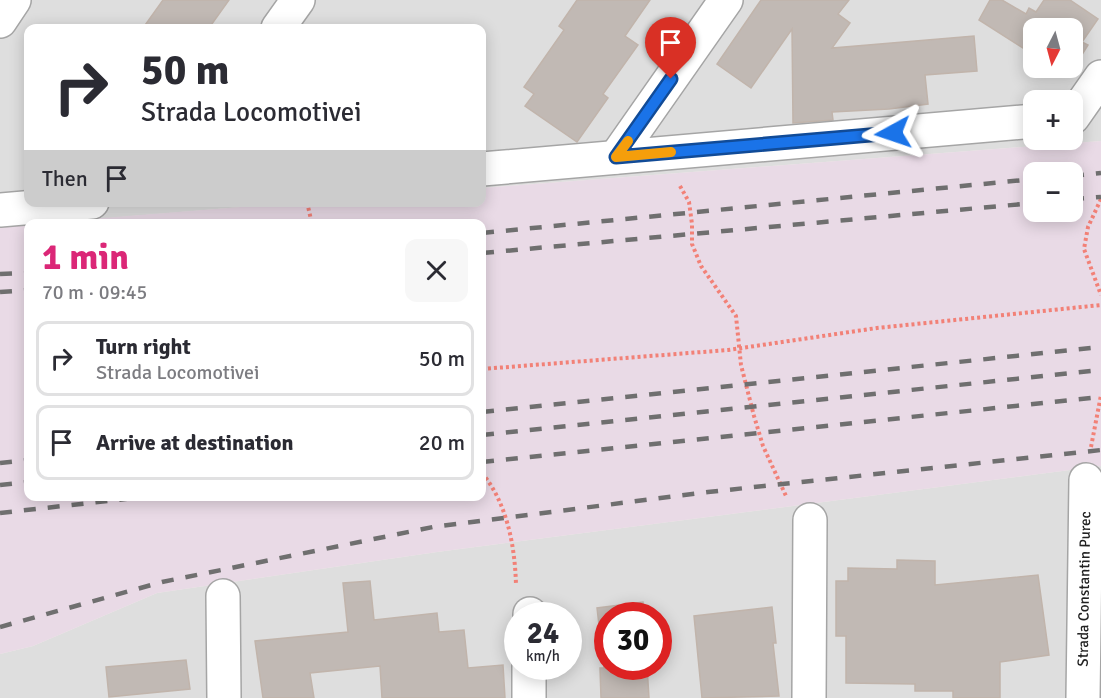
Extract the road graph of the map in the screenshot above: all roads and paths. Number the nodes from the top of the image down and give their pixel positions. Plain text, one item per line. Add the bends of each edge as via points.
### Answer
1 (14, 0) edge
2 (298, 0) edge
3 (726, 0) edge
4 (0, 21) edge
5 (281, 24) edge
6 (1101, 78) edge
7 (1083, 114) edge
8 (1023, 122) edge
9 (660, 153) junction
10 (616, 157) junction
11 (486, 169) edge
12 (1101, 199) edge
13 (34, 207) edge
14 (0, 210) edge
15 (1101, 295) edge
16 (1101, 305) edge
17 (740, 348) junction
18 (486, 369) edge
19 (1101, 395) edge
20 (486, 480) edge
21 (1086, 480) joint
22 (810, 520) joint
23 (223, 596) dead end
24 (517, 602) edge
25 (529, 680) edge
26 (224, 698) edge
27 (529, 698) edge
28 (809, 698) edge
29 (1083, 698) edge

1 - 4 street
2 - 5 street
3 - 10 street
6 - 7 street
8 - 9 street
9 - 10 street
9 - 17 path via 689,202 692,244 701,266 736,316
10 - 11 street
12 - 15 path via 1088,227 1084,249
13 - 14 street
16 - 17 path via 877,328
17 - 18 path
17 - 22 path via 763,446 788,499
19 - 21 path
20 - 24 path via 502,506 510,531
21 - 29 street, Strada Constantin Purec
22 - 28 street
23 - 26 street
25 - 27 street

